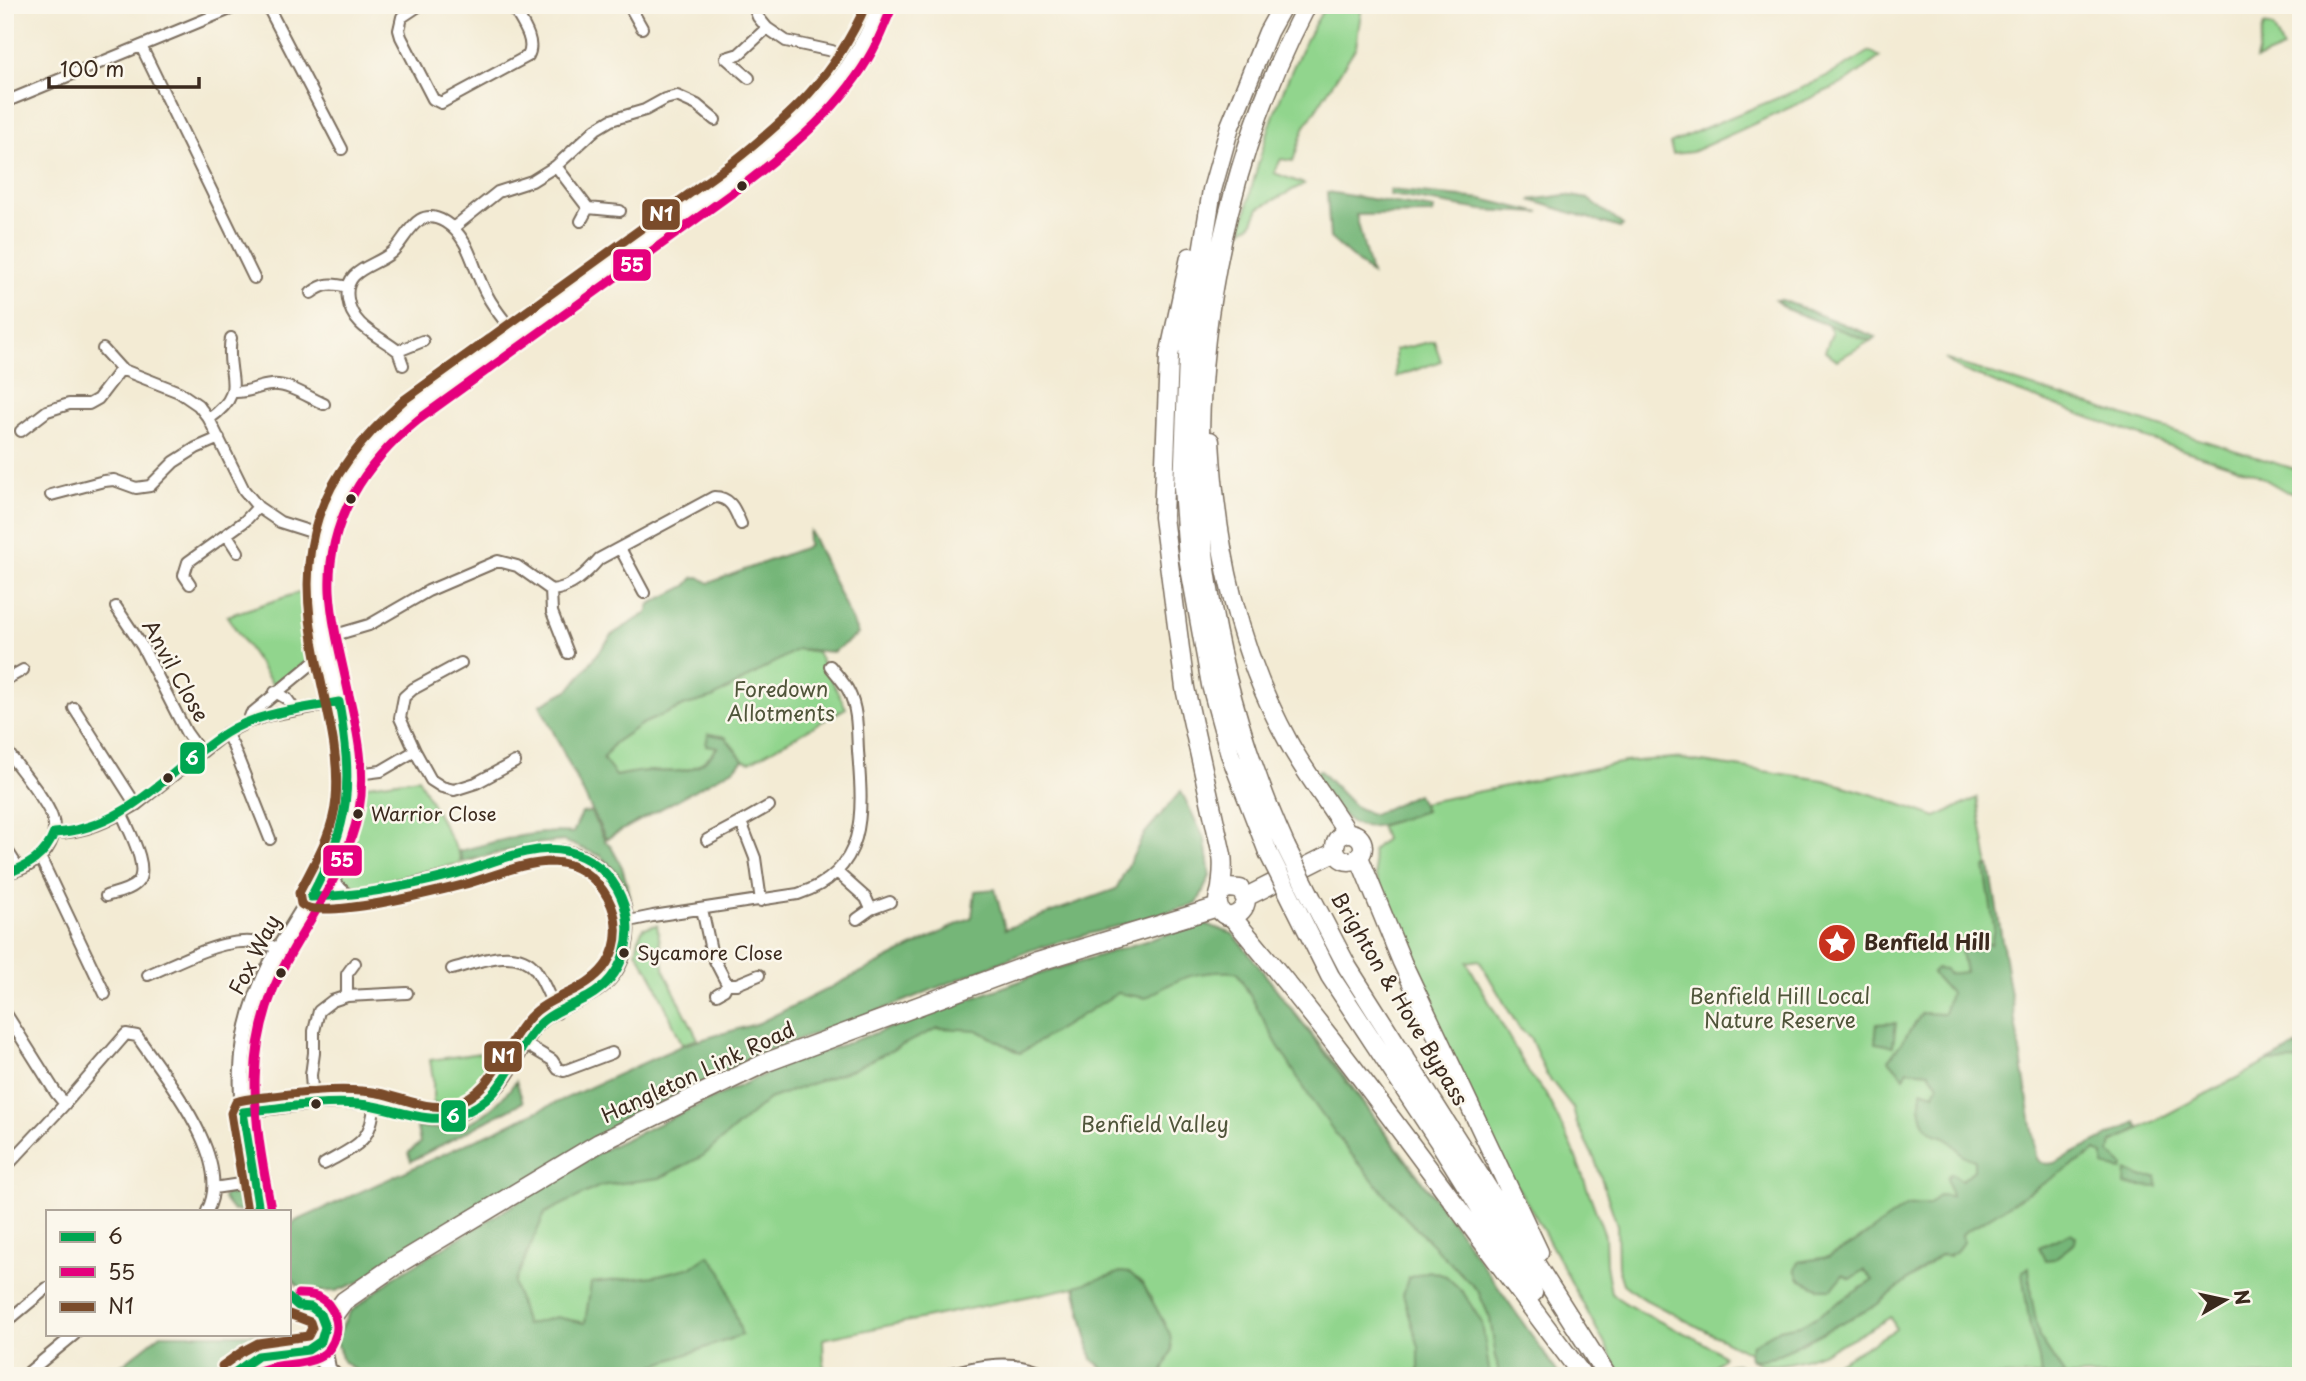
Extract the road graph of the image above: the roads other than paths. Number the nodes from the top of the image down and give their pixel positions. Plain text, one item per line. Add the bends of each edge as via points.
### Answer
1 (240, 5) edge
2 (267, 5) edge
3 (420, 5) edge
4 (512, 5) edge
5 (629, 5) edge
6 (753, 5) edge
7 (880, 5) edge
8 (1283, 5) edge
9 (1307, 5) edge
10 (642, 28) dead end
11 (766, 28) junction
12 (141, 46) junction
13 (832, 51) dead end
14 (749, 78) dead end
15 (5, 102) edge
16 (715, 120) dead end
17 (342, 149) dead end
18 (556, 166) junction
19 (1212, 190) junction
20 (587, 208) junction
21 (620, 211) dead end
22 (581, 221) dead end
23 (453, 228) junction
24 (254, 278) dead end
25 (348, 287) junction
26 (311, 293) dead end
27 (1209, 311) junction
28 (515, 335) junction
29 (231, 338) dead end
30 (423, 341) dead end
31 (103, 349) dead end
32 (398, 351) junction
33 (403, 365) dead end
34 (121, 369) junction
35 (233, 391) junction
36 (324, 404) dead end
37 (209, 419) junction
38 (21, 431) dead end
39 (219, 438) junction
40 (51, 495) dead end
41 (258, 508) junction
42 (741, 524) dead end
43 (227, 535) junction
44 (324, 536) junction
45 (620, 548) junction
46 (238, 552) dead end
47 (190, 584) dead end
48 (551, 590) junction
49 (644, 593) dead end
50 (116, 607) dead end
51 (325, 638) junction
52 (568, 653) dead end
53 (314, 662) dead end
54 (461, 663) dead end
55 (830, 666) dead end
56 (23, 670) dead end
57 (5, 680) edge
58 (275, 692) junction
59 (339, 702) junction
60 (74, 708) dead end
61 (295, 710) junction
62 (248, 722) junction
63 (226, 733) junction
64 (5, 748) edge
65 (415, 751) junction
66 (201, 754) junction
67 (515, 762) dead end
68 (349, 775) junction
69 (136, 805) junction
70 (769, 806) dead end
71 (122, 814) junction
72 (741, 822) junction
73 (1347, 832) junction
74 (54, 833) junction
75 (270, 839) dead end
76 (707, 840) dead end
77 (5, 846) edge
78 (1277, 850) junction
79 (1335, 852) junction
80 (334, 853) junction
81 (40, 857) junction
82 (1359, 857) junction
83 (19, 869) junction
84 (838, 873) junction
85 (5, 874) edge
86 (349, 895) junction
87 (106, 896) dead end
88 (312, 897) junction
89 (1246, 897) junction
90 (761, 901) junction
91 (890, 902) dead end
92 (1303, 903) junction
93 (1223, 905) junction
94 (702, 909) junction
95 (871, 909) junction
96 (857, 919) dead end
97 (629, 922) junction
98 (279, 949) junction
99 (355, 963) dead end
100 (452, 969) dead end
101 (148, 975) dead end
102 (759, 975) dead end
103 (727, 984) junction
104 (407, 993) dead end
105 (105, 994) dead end
106 (717, 994) dead end
107 (347, 996) junction
108 (5, 1012) edge
109 (557, 1013) junction
110 (525, 1044) junction
111 (612, 1053) dead end
112 (65, 1104) junction
113 (313, 1104) junction
114 (374, 1105) junction
115 (243, 1112) junction
116 (324, 1164) dead end
117 (5, 1168) edge
118 (253, 1182) junction
119 (214, 1188) junction
120 (207, 1210) edge
121 (259, 1210) edge
122 (46, 1289) edge
123 (344, 1301) junction
124 (297, 1306) edge
125 (1572, 1322) junction
126 (5, 1324) edge
127 (325, 1332) junction
128 (73, 1336) edge
129 (276, 1336) edge
130 (279, 1336) edge
131 (298, 1351) junction
132 (260, 1355) junction
133 (334, 1372) edge
134 (24, 1376) edge
135 (230, 1376) edge
136 (942, 1376) edge
137 (1050, 1376) edge
138 (1584, 1376) edge
139 (1607, 1376) edge

1 - 12 street
2 - 17 street
3 - 4 street via 402,17 399,30 430,95 441,103 531,51 530,38
5 - 10 street
6 - 11 street
7 - 28 street, Fox Way via 856,57 812,111 733,176
8 - 19 highway, Brighton & Hove Bypass via 1230,126
9 - 27 highway, Brighton & Hove Bypass via 1235,184
11 - 13 street via 786,41
11 - 14 street via 739,54 726,58
12 - 15 street
12 - 24 street
16 - 18 street via 687,99 665,99 596,129
18 - 20 street
18 - 23 street via 532,181 498,192
19 - 78 highway, Brighton & Hove Bypass via 1189,333 1182,487 1187,545 1203,649 1230,754
19 - 93 highway via 1188,263 1169,356 1163,517 1185,688 1222,855
20 - 21 street
20 - 22 street
23 - 25 street via 442,220 417,221 393,252 359,270
23 - 28 street via 469,250 487,296
25 - 26 street via 322,285
25 - 32 street via 358,322
27 - 73 highway via 1207,378 1213,486 1229,590 1269,704 1300,762
27 - 78 highway, Brighton & Hove Bypass via 1200,395 1199,491 1206,569 1225,670 1273,820
28 - 44 street, Fox Way via 379,438 344,486
29 - 35 street
30 - 32 street
31 - 34 street
32 - 33 street
34 - 37 street via 179,392
34 - 38 street via 98,399 47,411
35 - 36 street via 245,393 279,385
35 - 37 street via 227,405
37 - 39 street
39 - 40 street via 174,462 150,486 136,488 114,480
39 - 41 street
41 - 43 street
41 - 44 street via 280,522
42 - 45 street via 728,500 714,497
43 - 46 street
43 - 47 street via 191,559 184,575
44 - 51 street, Fox Way via 318,589
45 - 48 street via 600,559 586,575
45 - 49 street
48 - 51 street via 517,566 498,561 428,591 369,625
48 - 52 street via 552,612
50 - 66 street, Anvil Close
51 - 59 street, Fox Way
53 - 58 street
54 - 65 street via 404,697 400,718
55 - 84 street via 849,692 854,710 860,782 858,838
56 - 57 street
58 - 61 street
58 - 62 street
59 - 61 street
59 - 68 street, Fox Way
60 - 69 street
61 - 62 street
62 - 63 street
63 - 66 street
63 - 75 street
64 - 74 street via 46,806
65 - 67 street via 431,780 454,790
65 - 68 street via 381,771
66 - 69 street
68 - 80 street, Fox Way via 348,806
69 - 71 street
70 - 72 street
71 - 74 street via 87,830
71 - 87 street via 140,857 141,878 136,885
72 - 76 street
72 - 90 street via 755,858
73 - 79 highway via 1336,839
73 - 82 highway via 1362,839
74 - 81 street
77 - 83 street
78 - 92 highway, Brighton & Hove Bypass, bridge
79 - 82 highway via 1346,861
79 - 89 highway
80 - 86 street via 334,880
80 - 88 street, Fox Way
81 - 83 street
81 - 105 street
82 - 125 highway via 1402,962
83 - 85 street
84 - 90 street via 817,888
84 - 95 street via 866,898
86 - 88 street
86 - 97 street via 562,851 596,863 619,890
88 - 98 street, Fox Way
89 - 93 highway via 1244,910
89 - 93 highway via 1234,887 1225,889
90 - 94 street
91 - 95 street
92 - 125 highway, Brighton & Hove Bypass
92 - 138 highway, Brighton & Hove Bypass via 1330,976
93 - 123 highway, Hangleton Link Road via 1037,962 766,1062 599,1143
93 - 138 highway via 1337,1047
94 - 97 street
94 - 103 street via 712,954
95 - 96 street
97 - 109 street via 625,951 604,986
98 - 101 street via 233,941
98 - 115 street, Fox Way via 262,981 246,1029 241,1061
99 - 107 street via 346,974
100 - 109 street via 504,958 528,962
102 - 103 street
103 - 106 street
104 - 107 street
107 - 113 street via 319,1011 310,1075
108 - 112 street
109 - 110 street via 540,1024
110 - 111 street via 564,1071
110 - 114 street via 492,1096 476,1109 430,1118
112 - 117 street
112 - 119 street via 125,1034 137,1037 197,1129 213,1166
113 - 114 street
113 - 115 street
114 - 116 street via 367,1135
115 - 118 street, Fox Way
118 - 119 street
118 - 121 street, Fox Way
119 - 120 street
122 - 126 street
123 - 124 highway, Hangleton Link Road
123 - 127 highway, Hangleton Link Road
124 - 127 highway via 320,1314
125 - 139 highway, Brighton & Hove Bypass
127 - 131 highway, Hangleton Link Road via 318,1345
127 - 133 street
128 - 134 street
129 - 132 highway
130 - 131 highway
131 - 132 highway
131 - 133 street
132 - 135 highway
136 - 137 street via 993,1364 1021,1366

